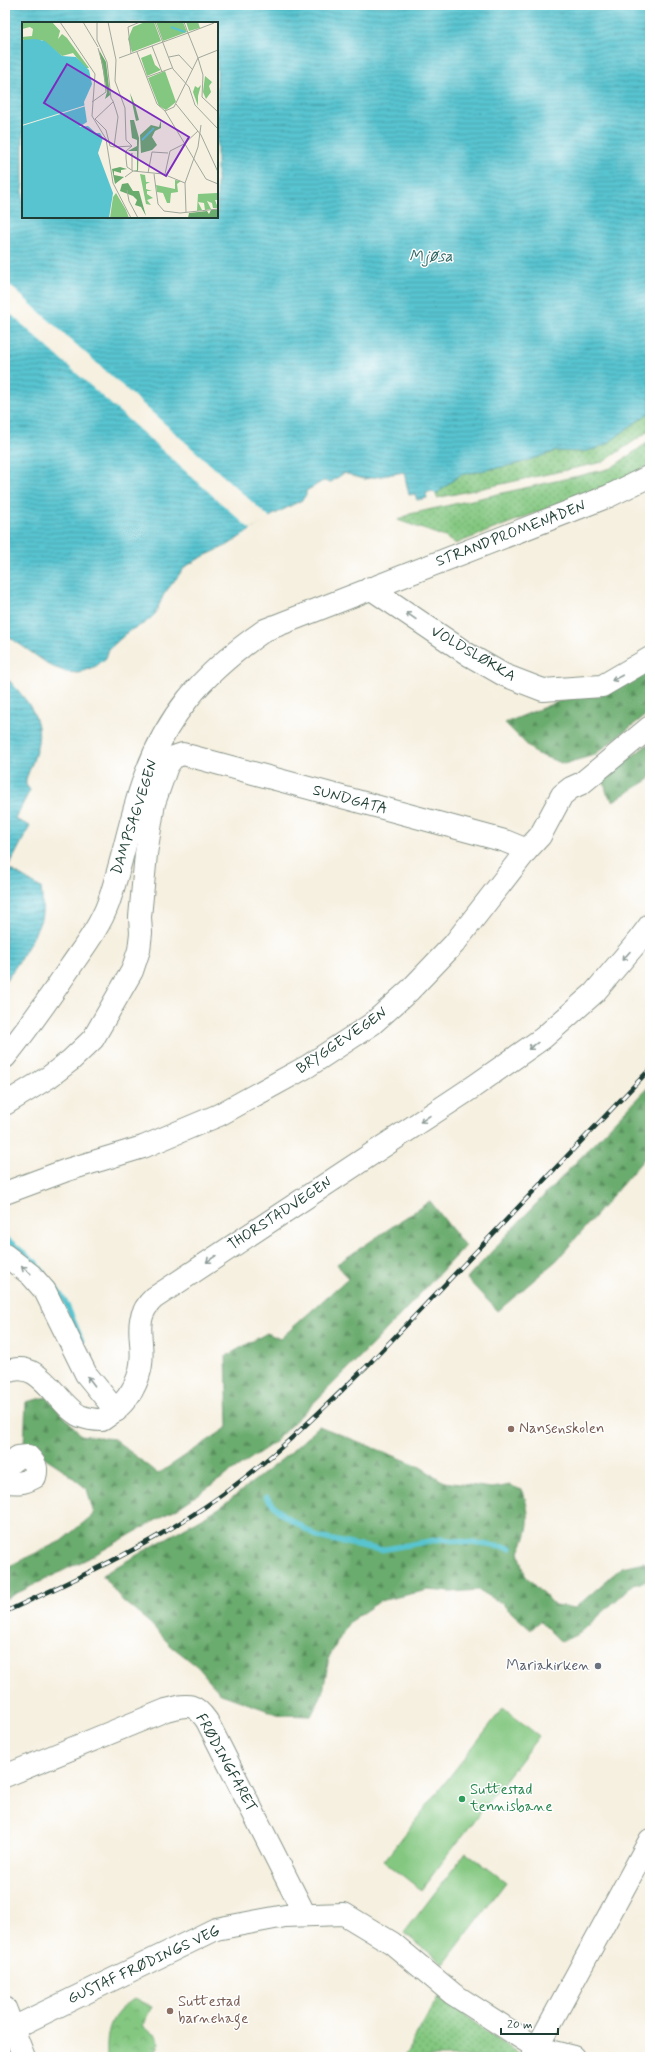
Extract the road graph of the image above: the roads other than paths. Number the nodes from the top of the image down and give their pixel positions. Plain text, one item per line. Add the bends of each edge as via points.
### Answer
1 (650, 476) edge
2 (370, 588) junction
3 (650, 658) edge
4 (650, 727) edge
5 (526, 850) junction
6 (650, 925) edge
7 (5, 1057) edge
8 (5, 1104) edge
9 (5, 1193) edge
10 (5, 1255) edge
11 (5, 1373) edge
12 (116, 1411) junction
13 (5, 1467) edge
14 (5, 1481) edge
15 (5, 1776) edge
16 (650, 1840) edge
17 (305, 1915) junction
18 (5, 2008) edge
19 (13, 2028) junction
20 (535, 2052) edge
21 (24, 2057) edge
22 (573, 2057) edge

1 - 2 street, STRANDPROMENADEN via 609,496
3 -> 2 street, VOLDSLØKKA via 602,686 543,690 504,675
2 - 7 street, DAMPSAGVEGEN via 265,630 233,652 197,688 172,719 140,790 107,905 87,943 19,1041
4 - 5 street, BRYGGEVEGEN via 582,783 562,795 540,836
5 - 8 street, SUNDGATA via 505,841 183,754 174,757 167,766 154,803 140,917 139,950 132,971 92,1039 49,1077
5 - 9 street, BRYGGEVEGEN via 454,944 410,990 372,1024 308,1066 219,1115 143,1146
6 -> 12 street, THORSTADVEGEN via 594,993 543,1038 231,1246 146,1306 139,1330 140,1370 130,1396
12 -> 10 street via 86,1374 45,1291 31,1275
11 - 12 street via 24,1370 35,1374 79,1416 102,1420
13 - 14 street via 18,1457 28,1456 35,1463 37,1470 35,1477 28,1482 19,1484
15 - 17 street, FRØDINGFARET via 166,1710 186,1705 199,1709
16 - 20 street
17 - 19 street, GUSTAF FRØDINGS VEG via 285,1916 216,1929
17 - 20 street, GUSTAF FRØDINGS VEG via 344,1914 392,1943 453,1994
18 - 19 street
19 - 21 street
20 - 22 street, GUSTAF FRØDINGS VEG

